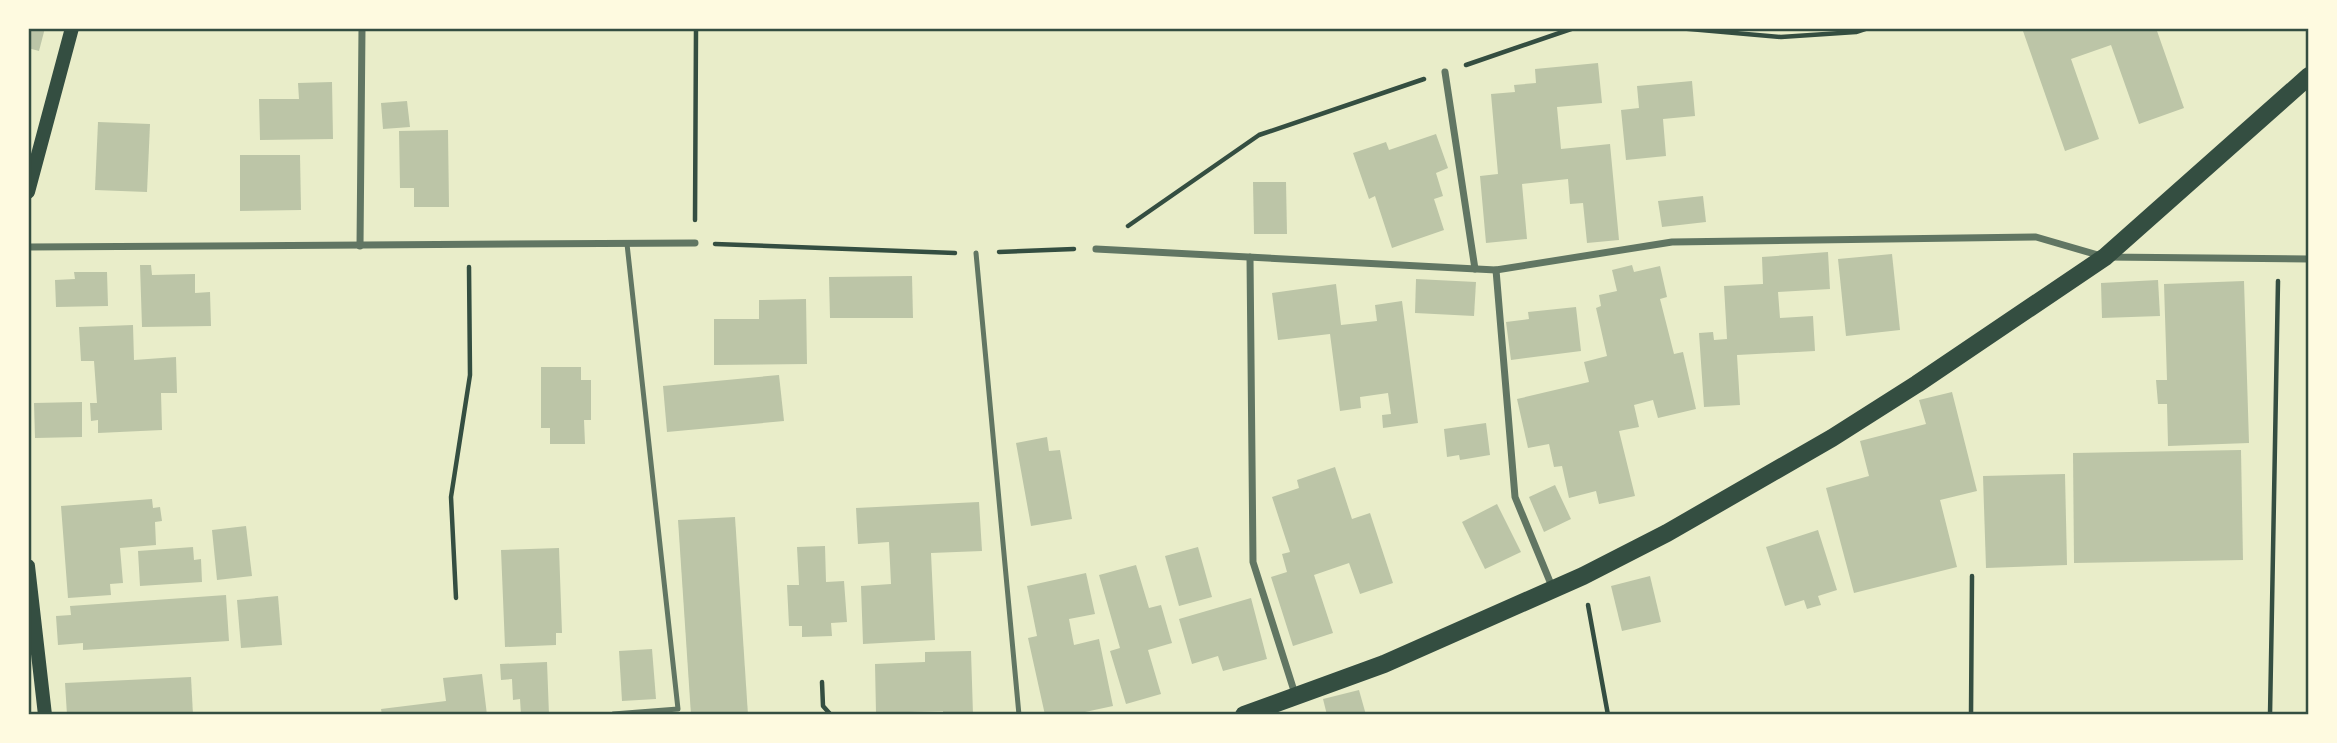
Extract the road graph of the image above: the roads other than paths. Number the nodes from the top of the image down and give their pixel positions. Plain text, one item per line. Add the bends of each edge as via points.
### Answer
1 (72, 28) edge
2 (362, 28) edge
3 (1444, 72) road end
4 (2309, 76) edge
5 (28, 192) edge
6 (695, 243) road end
7 (627, 244) junction
8 (360, 246) junction
9 (28, 247) edge
10 (1096, 249) road end
11 (976, 253) road end
12 (1250, 257) junction
13 (2105, 257) junction
14 (2309, 259) edge
15 (1475, 269) junction
16 (1496, 270) junction
17 (28, 566) edge
18 (1554, 589) junction
19 (1296, 697) junction
20 (612, 714) edge
21 (44, 715) edge
22 (1020, 715) edge
23 (1244, 715) edge

1 - 5 main road
2 - 8 street
3 - 15 street
4 - 13 main road
6 - 7 street
7 - 8 street
7 - 20 lane via 678,709
8 - 9 street
10 - 12 street
11 - 22 lane
12 - 15 street
12 - 19 street via 1253,562
13 - 14 street
13 - 16 street via 2036,237 1685,242
13 - 18 main road via 1832,438 1667,533
15 - 16 street
16 - 18 street via 1515,497
17 - 21 main road
18 - 19 main road
19 - 23 main road

